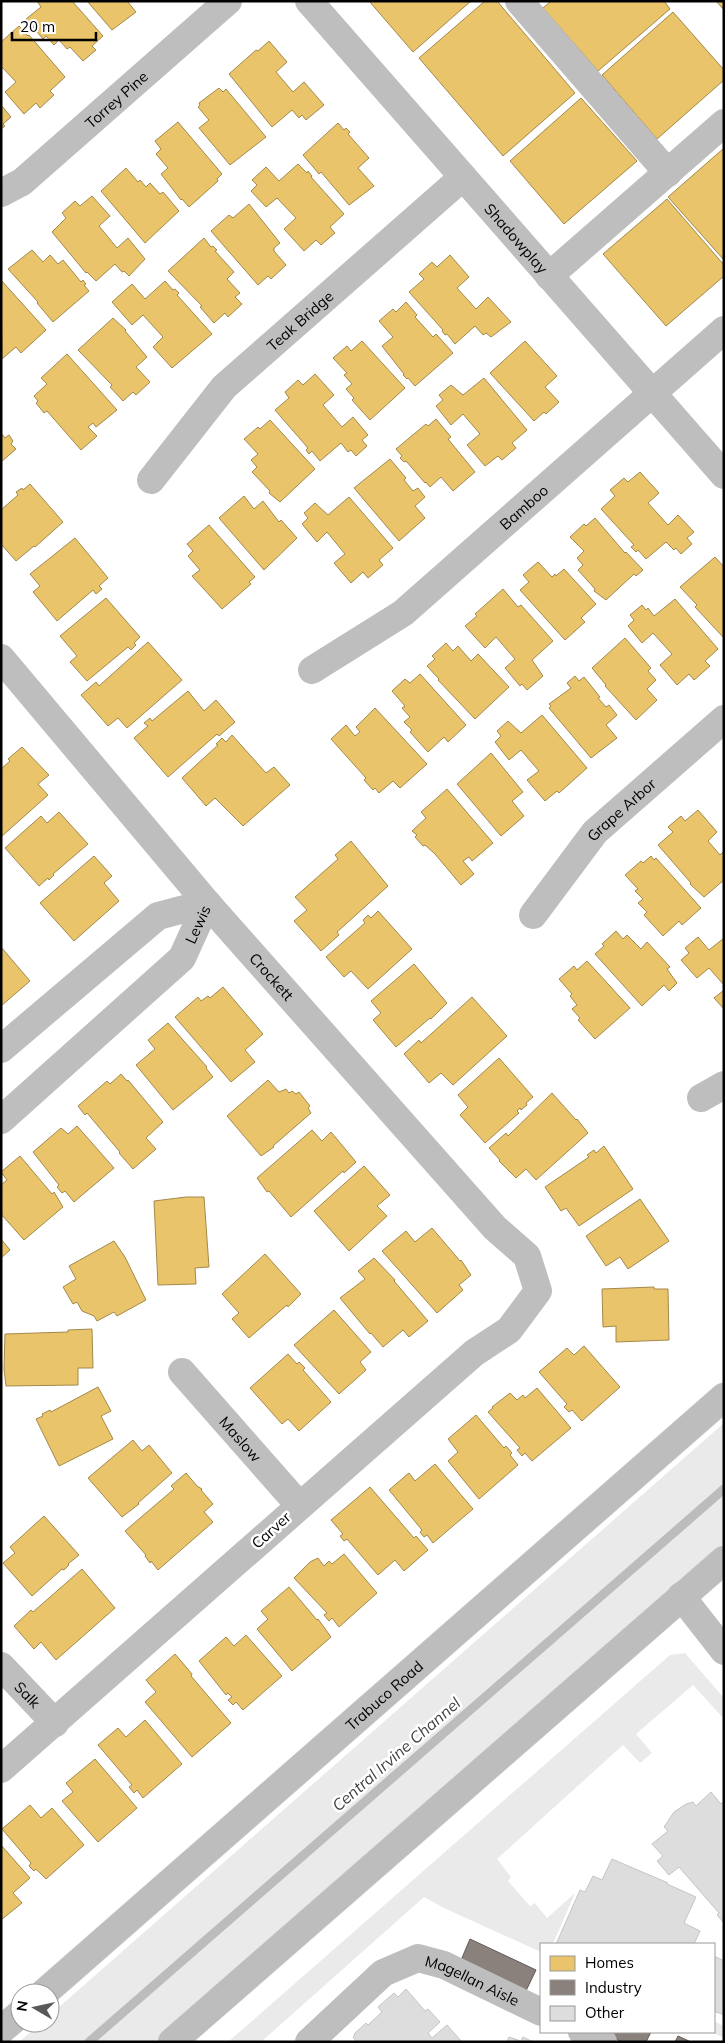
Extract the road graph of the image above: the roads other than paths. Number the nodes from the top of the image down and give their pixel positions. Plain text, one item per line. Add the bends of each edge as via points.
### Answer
1 (228, 1) edge
2 (309, 1) edge
3 (519, 1) edge
4 (724, 123) edge
5 (668, 173) junction
6 (463, 177) junction
7 (1, 193) edge
8 (549, 276) junction
9 (724, 330) edge
10 (651, 393) junction
11 (724, 475) edge
12 (151, 480) dead end
13 (1, 658) edge
14 (312, 670) dead end
15 (724, 719) edge
16 (207, 903) junction
17 (533, 915) dead end
18 (1, 1049) edge
19 (1, 1120) edge
20 (538, 1292) joint
21 (182, 1372) dead end
22 (724, 1397) edge
23 (300, 1505) junction
24 (724, 1560) edge
25 (681, 1596) junction
26 (724, 1652) edge
27 (1, 1666) edge
28 (55, 1723) junction
29 (1, 1769) edge
30 (55, 1983) edge
31 (540, 2012) edge
32 (584, 2033) edge
33 (172, 2042) edge
34 (309, 2042) edge
35 (603, 2042) edge

1 - 7 street, Torrey Pine via 22,182
2 - 6 street, Shadowplay
3 - 5 street
4 - 5 street
5 - 8 street
6 - 8 street, Shadowplay
6 - 12 street, Teak Bridge via 224,387
8 - 10 street, Shadowplay
9 - 10 street, Bamboo
10 - 11 street, Shadowplay
10 - 14 street, Bamboo via 403,613
13 - 16 street, Crockett
15 - 17 street, Grape Arbor via 595,832
16 - 18 street, Lewis via 158,916
16 - 19 street, Lewis via 182,958
16 - 20 street, Crockett via 495,1228 527,1256
20 - 23 street, Carver via 509,1330 474,1353
21 - 23 street, Maslow
22 - 30 main road, Trabuco Road
23 - 28 street, Carver
24 - 25 main road
25 - 26 street
25 - 33 main road
27 - 28 street, Salk
28 - 29 street, Carver
31 - 34 street, Magellan Aisle via 444,1966 418,1958 383,1973
32 - 35 street

